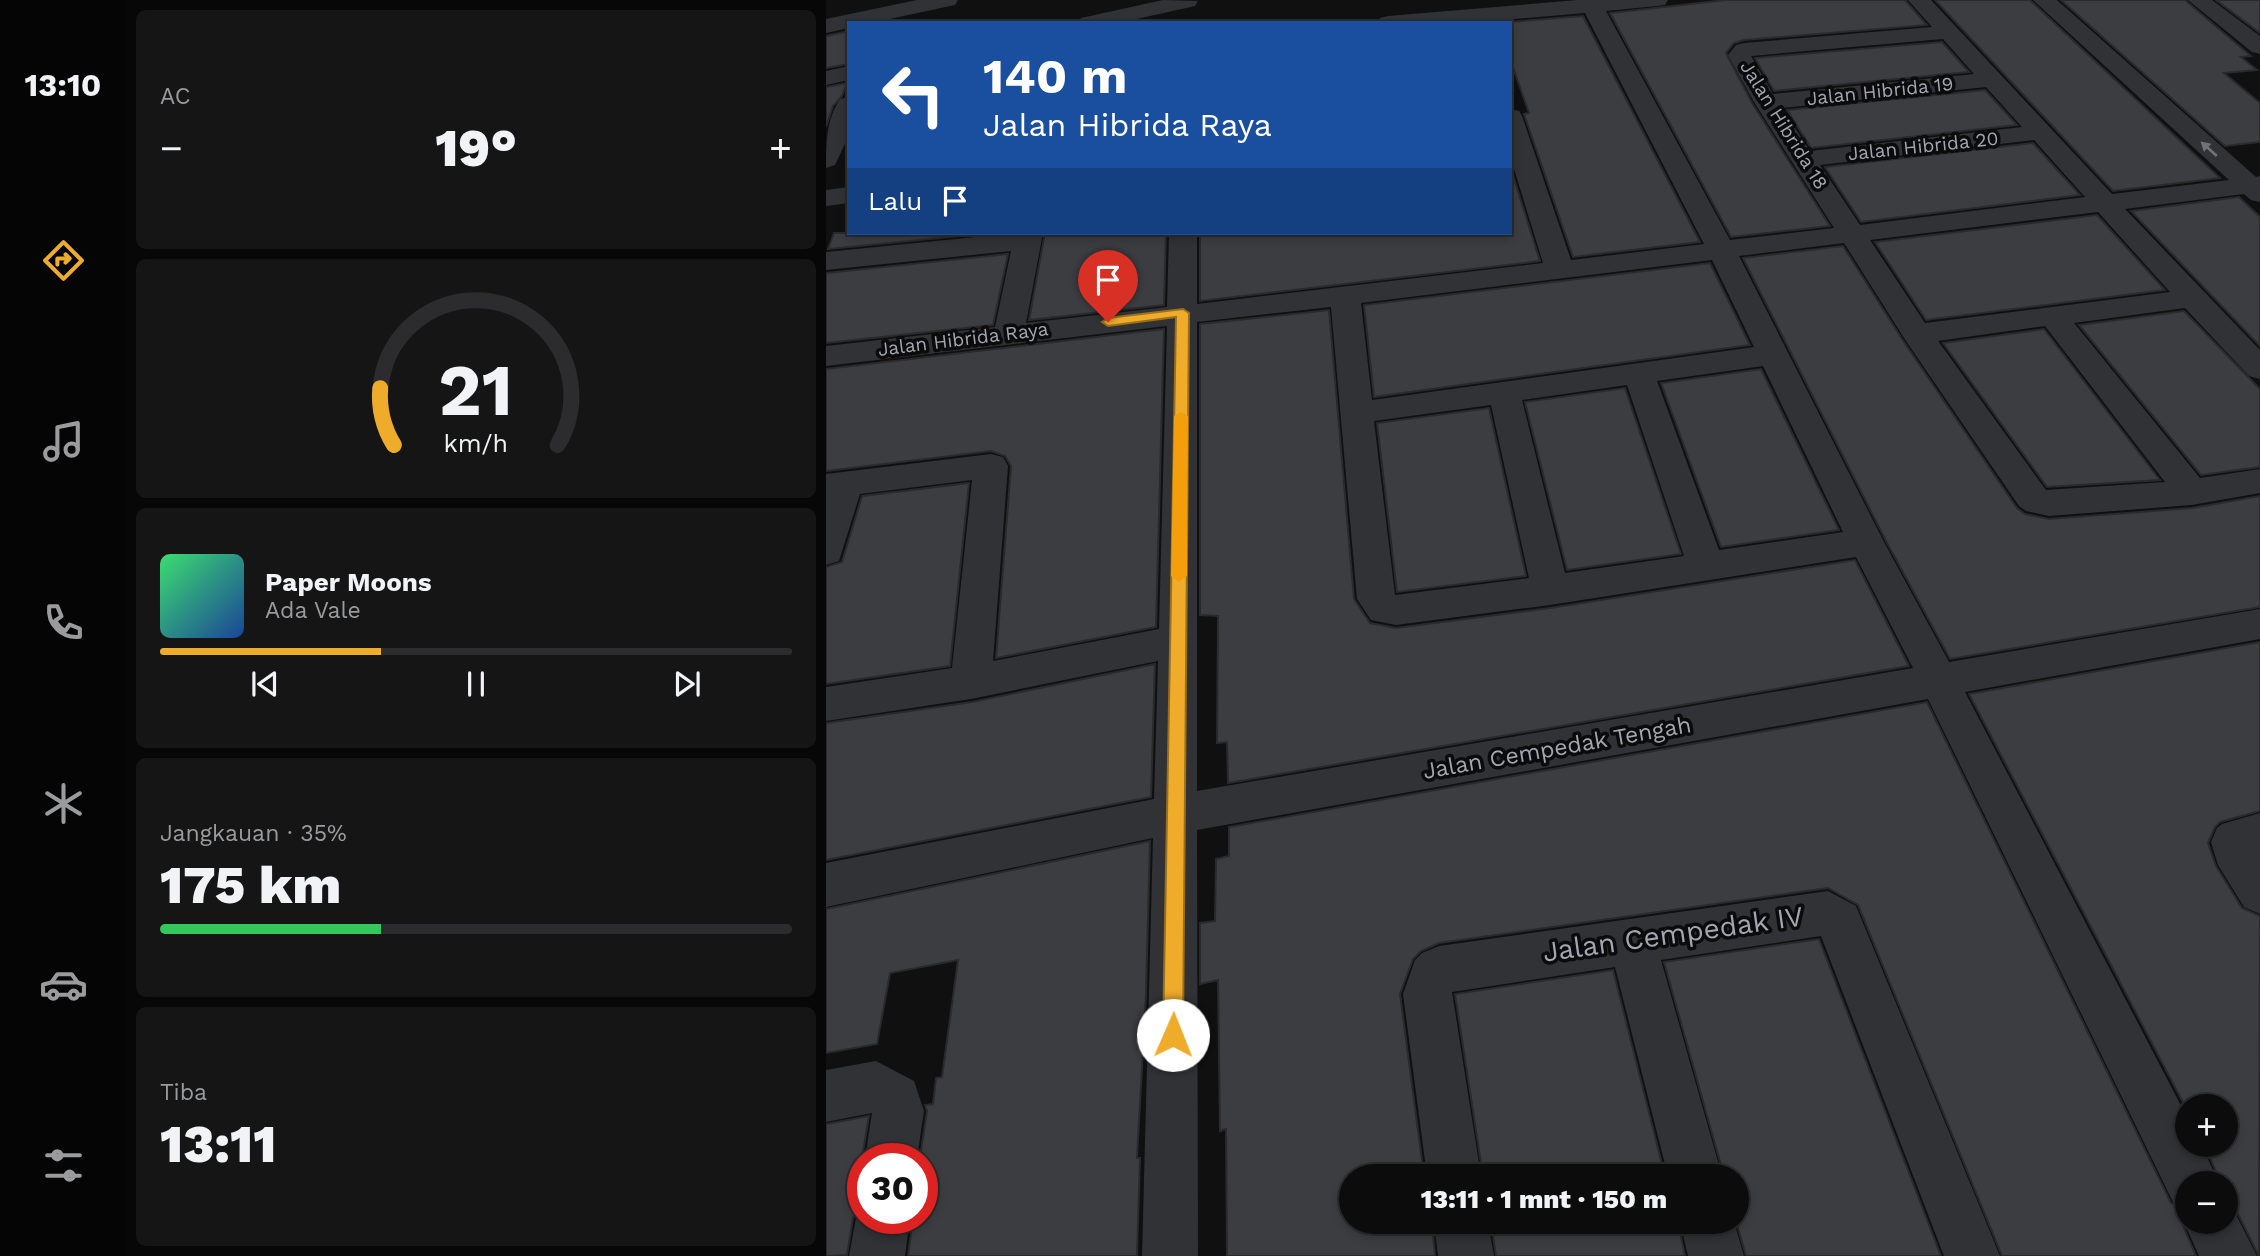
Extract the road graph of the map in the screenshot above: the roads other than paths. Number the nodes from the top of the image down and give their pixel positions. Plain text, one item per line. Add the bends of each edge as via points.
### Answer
1 (947, 0) edge
2 (1187, 0) edge
3 (1657, 0) edge
4 (1919, 0) edge
5 (2044, 0) edge
6 (2077, 0) edge
7 (2199, 0) edge
8 (1590, 3) edge
9 (1478, 8) edge
10 (2098, 18) dead end
11 (847, 21) edge
12 (849, 21) edge
13 (1098, 21) edge
14 (1186, 21) edge
15 (1400, 21) edge
16 (826, 26) edge
17 (1951, 32) junction
18 (2260, 47) edge
19 (847, 74) edge
20 (826, 78) edge
21 (1994, 79) junction
22 (1766, 102) junction
23 (847, 109) edge
24 (1512, 121) edge
25 (2042, 132) junction
26 (834, 144) edge
27 (1804, 159) junction
28 (1522, 187) edge
29 (2257, 188) edge
30 (847, 195) edge
31 (826, 198) edge
32 (2104, 202) junction
33 (1184, 235) edge
34 (1852, 235) junction
35 (1028, 237) edge
36 (1721, 250) junction
37 (826, 261) edge
38 (1560, 270) junction
39 (1345, 296) junction
40 (2192, 298) junction
41 (1183, 313) junction
42 (2053, 316) junction
43 (1009, 334) junction
44 (1917, 334) junction
45 (1774, 354) junction
46 (826, 356) edge
47 (2260, 369) edge
48 (1639, 374) junction
49 (1504, 392) junction
50 (1355, 413) junction
51 (2260, 481) edge
52 (836, 485) edge
53 (2192, 492) junction
54 (1866, 542) junction
55 (826, 551) edge
56 (1706, 566) junction
57 (1550, 590) junction
58 (2260, 624) edge
59 (1178, 637) junction
60 (1939, 681) junction
61 (971, 682) junction
62 (826, 704) edge
63 (1176, 814) junction
64 (2260, 833) edge
65 (826, 885) edge
66 (2260, 892) edge
67 (1632, 940) junction
68 (826, 1096) edge
69 (893, 1143) edge
70 (1452, 1164) edge
71 (1692, 1164) edge
72 (2186, 1171) edge
73 (880, 1234) edge
74 (1463, 1234) edge
75 (1710, 1234) edge
76 (2217, 1234) edge
77 (877, 1256) edge
78 (1170, 1256) edge
79 (1466, 1256) edge
80 (1716, 1256) edge
81 (1972, 1256) edge
82 (2229, 1256) edge

1 - 12 street
2 - 13 street
2 - 14 street
3 - 8 street
4 - 17 street
29 -> 5 street
6 - 10 street
7 - 18 street
8 - 9 street
8 - 36 street
9 - 15 street
11 - 16 street
17 - 21 street
17 - 22 street, Jalan Hibrida 18 via 1744,50 1739,55
19 - 20 street
21 - 22 street, Jalan Hibrida 19
21 - 25 street
22 - 27 street, Jalan Hibrida 18
23 - 26 street
24 - 28 street
25 - 27 street, Jalan Hibrida 20
25 - 32 street
27 - 34 street, Jalan Hibrida 18
28 - 38 street
29 - 32 street, Jalan Hibrida Raya
30 - 31 street
32 - 34 street, Jalan Hibrida Raya
32 - 40 street
33 - 41 street
34 - 36 street, Jalan Hibrida Raya
34 - 44 street, Jalan Hibrida 18
35 - 37 street
35 - 43 street
36 - 38 street, Jalan Hibrida Raya
36 - 45 street
38 - 39 street, Jalan Hibrida Raya
39 - 41 street, Jalan Hibrida Raya
39 - 50 street
40 - 42 street
40 - 47 street
41 - 43 street, Jalan Hibrida Raya
41 - 59 street
42 - 44 street
42 - 53 street
43 - 46 street, Jalan Hibrida Raya
44 - 53 street, Jalan Hibrida 18 via 2038,502
45 - 48 street
45 - 54 street
48 - 49 street
48 - 56 street
49 - 50 street
49 - 57 street
50 - 57 street via 1379,605 1396,610
51 - 53 street
52 - 55 street
52 - 61 street via 991,466
54 - 56 street
54 - 60 street
56 - 57 street
58 - 60 street, Jalan Cempedak Tengah
59 - 61 street via 1167,643
59 - 63 street
60 - 63 street, Jalan Cempedak Tengah
60 - 72 street
61 - 62 street
63 - 65 street, Jalan Cempedak Tengah
63 - 78 street
64 - 66 street via 2233,842
67 - 70 street, Jalan Cempedak IV via 1451,967 1432,977 1427,995
67 - 71 street
67 - 81 street, Jalan Cempedak IV via 1818,912 1836,918
68 - 69 street via 876,1087 896,1099
73 - 77 street
74 - 79 street
75 - 80 street
76 - 82 street

